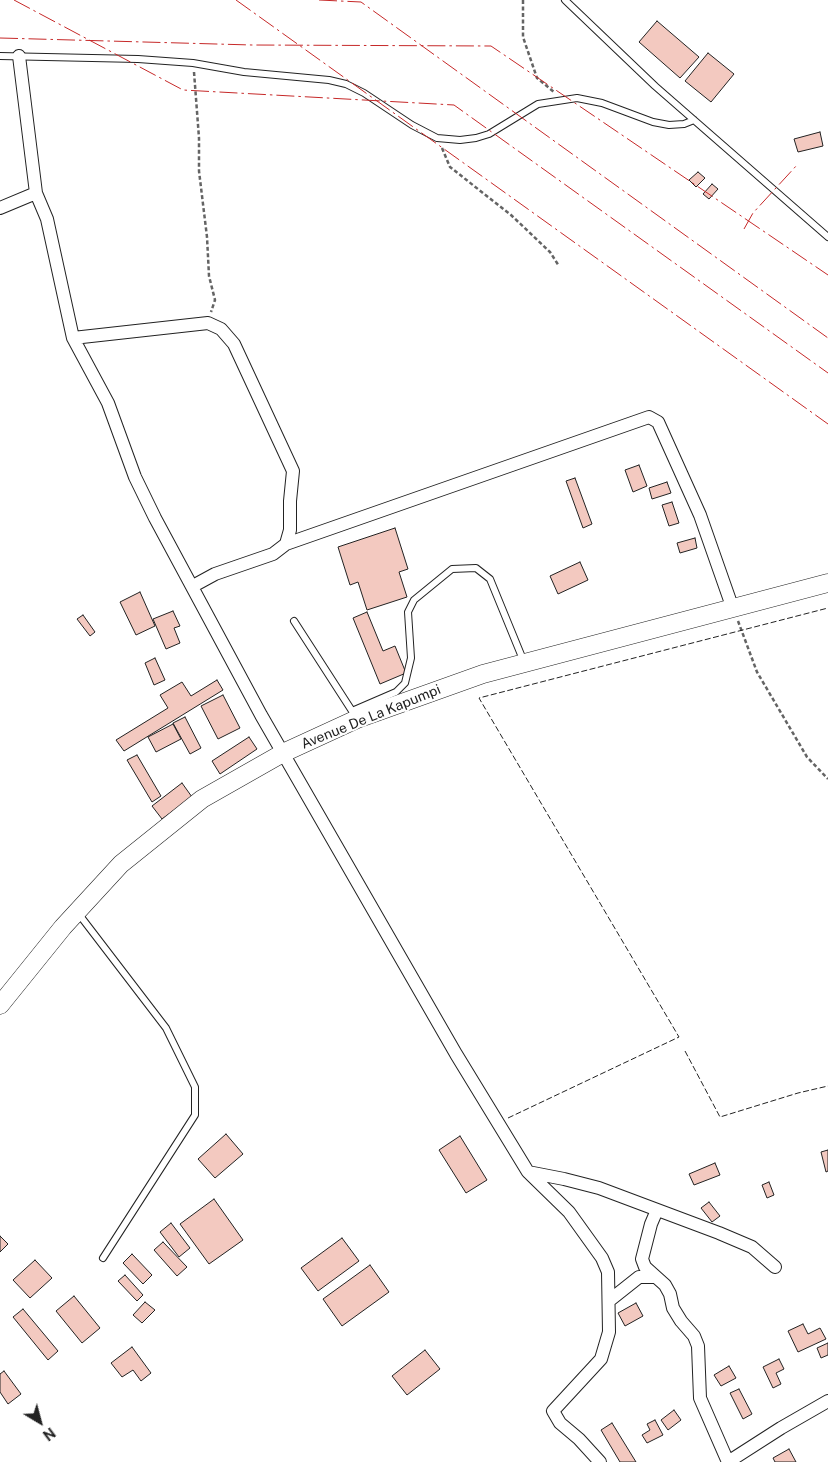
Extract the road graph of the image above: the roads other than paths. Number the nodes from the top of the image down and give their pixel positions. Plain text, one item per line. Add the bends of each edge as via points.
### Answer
1 (565, 0) edge
2 (0, 56) edge
3 (19, 56) junction
4 (694, 120) junction
5 (36, 193) junction
6 (0, 208) edge
7 (828, 237) edge
8 (73, 338) junction
9 (286, 544) junction
10 (828, 583) edge
11 (192, 586) junction
12 (733, 609) junction
13 (294, 620) dead end
14 (524, 663) junction
15 (354, 715) junction
16 (283, 752) junction
17 (78, 912) junction
18 (0, 1005) edge
19 (528, 1172) junction
20 (658, 1210) junction
21 (103, 1258) dead end
22 (775, 1267) dead end
23 (656, 1277) junction
24 (610, 1300) junction
25 (828, 1401) edge
26 (600, 1462) edge
27 (728, 1462) edge

1 - 4 lane
2 - 3 lane
3 - 4 lane via 138,59 329,80 364,93 437,138 476,138 489,134 538,104 577,98 669,126
3 - 5 street
4 - 7 lane
5 - 6 street
5 - 8 street via 48,219
8 - 9 street via 208,323 221,329 234,344 293,471 290,530
8 - 11 street via 108,403 143,493
9 - 11 street via 273,554 215,574
9 - 12 street via 648,417 658,422 702,520
10 - 12 main road, Avenue De La Kapumpi
11 - 16 street
12 - 14 main road, Avenue De La Kapumpi
13 - 15 lane
14 - 15 main road, Avenue De La Kapumpi
14 - 15 lane via 490,579 476,568 452,569 414,600 408,612 412,658 405,683 396,692
15 - 16 main road, Avenue De La Kapumpi
16 - 17 main road, Avenue De La Kapumpi via 202,799 121,864
16 - 19 street via 466,1071
17 - 18 main road, Avenue De La Kapumpi
17 - 21 lane via 166,1028 195,1087 194,1115
19 - 20 street via 599,1188
19 - 24 street via 569,1212 602,1258 608,1272
20 - 22 street via 752,1247
20 - 23 street via 642,1259 645,1267
23 - 24 street via 639,1277
23 - 27 street via 665,1285 673,1308 698,1346 700,1398
24 - 26 street via 609,1332 601,1359 553,1411 560,1424
25 - 27 street

